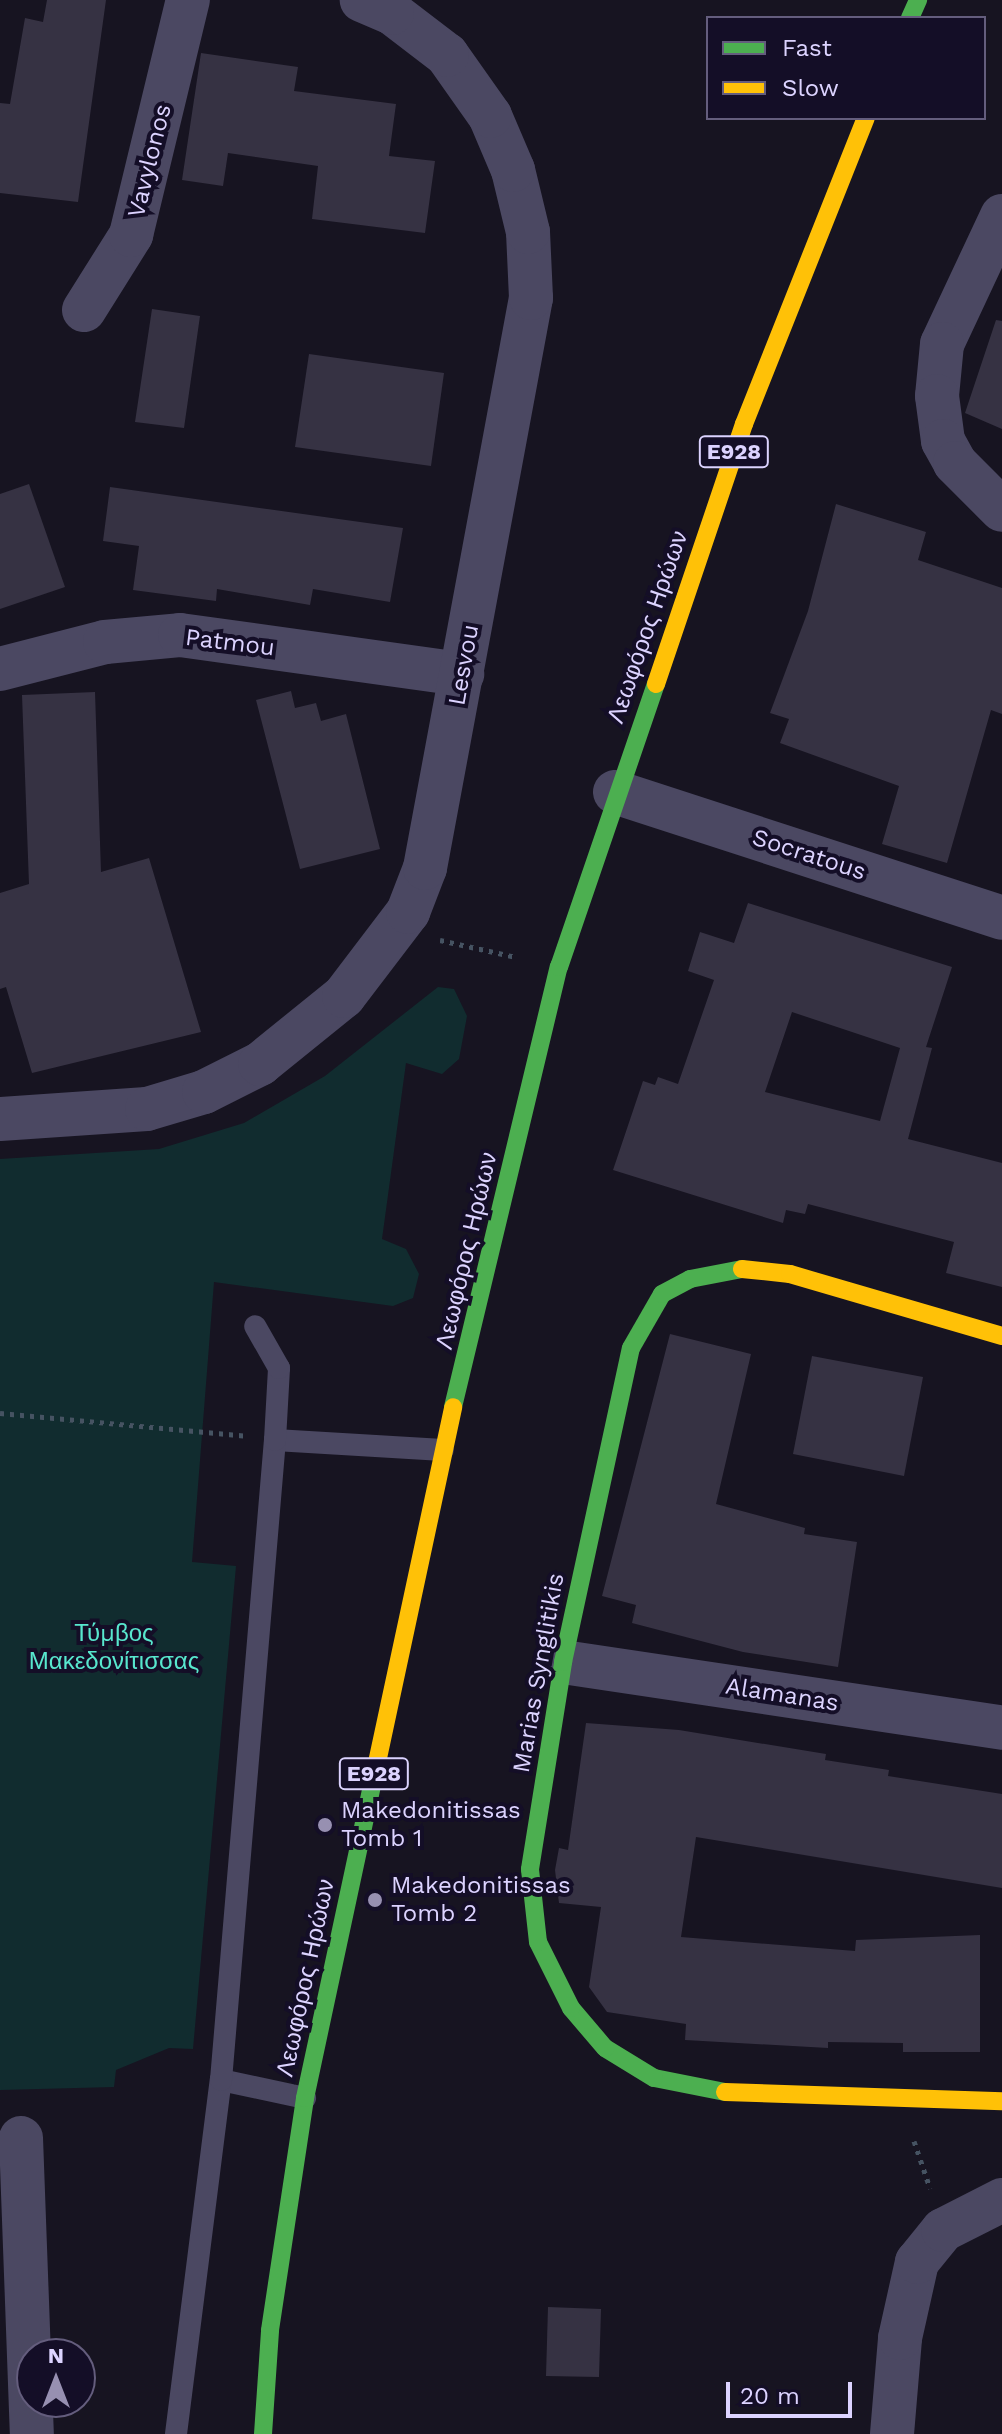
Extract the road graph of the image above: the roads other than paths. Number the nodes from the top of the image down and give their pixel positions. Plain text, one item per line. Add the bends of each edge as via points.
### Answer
1 (188, 0) edge
2 (362, 0) edge
3 (865, 120) edge
4 (1002, 216) edge
5 (84, 310) dead end
6 (1002, 510) edge
7 (0, 669) edge
8 (462, 674) junction
9 (615, 792) junction
10 (1002, 918) edge
11 (0, 1119) edge
12 (255, 1326) dead end
13 (1002, 1336) edge
14 (275, 1440) junction
15 (443, 1450) junction
16 (563, 1662) junction
17 (1002, 1728) edge
18 (221, 2080) junction
19 (305, 2098) junction
20 (1002, 2101) edge
21 (21, 2138) dead end
22 (1002, 2200) edge
23 (32, 2434) edge
24 (176, 2434) edge
25 (263, 2434) edge
26 (892, 2434) edge

1 - 5 street, Vavylonos via 131,235
2 - 8 street, Lesvou via 392,13 447,55 490,116 513,170 528,232 531,298
3 - 9 main road, Λεωφόρος Ηρώων / E928 via 744,424
4 - 6 street via 942,344 937,396 943,441 955,463
7 - 8 street, Patmou via 105,642 180,635
8 - 11 street, Lesvou via 425,868 396,930 344,996 260,1064 204,1092 147,1109
9 - 10 street, Socratous
9 - 15 main road, Λεωφόρος Ηρώων / E928 via 559,967
12 - 14 lane via 279,1368
13 - 16 main road, Marias Synglitikis via 790,1274 747,1268 690,1279 662,1294 631,1348
14 - 15 lane
14 - 18 lane
15 - 19 main road, Λεωφόρος Ηρώων / E928
16 - 17 street, Alamanas
16 - 20 main road, Marias Synglitikis via 531,1900 538,1942 571,2008 605,2048 654,2078 737,2094
18 - 19 lane
18 - 24 lane
19 - 25 main road, Λεωφόρος Ηρώων / E928 via 270,2330
21 - 23 street
22 - 26 street via 943,2230 917,2262 906,2295

